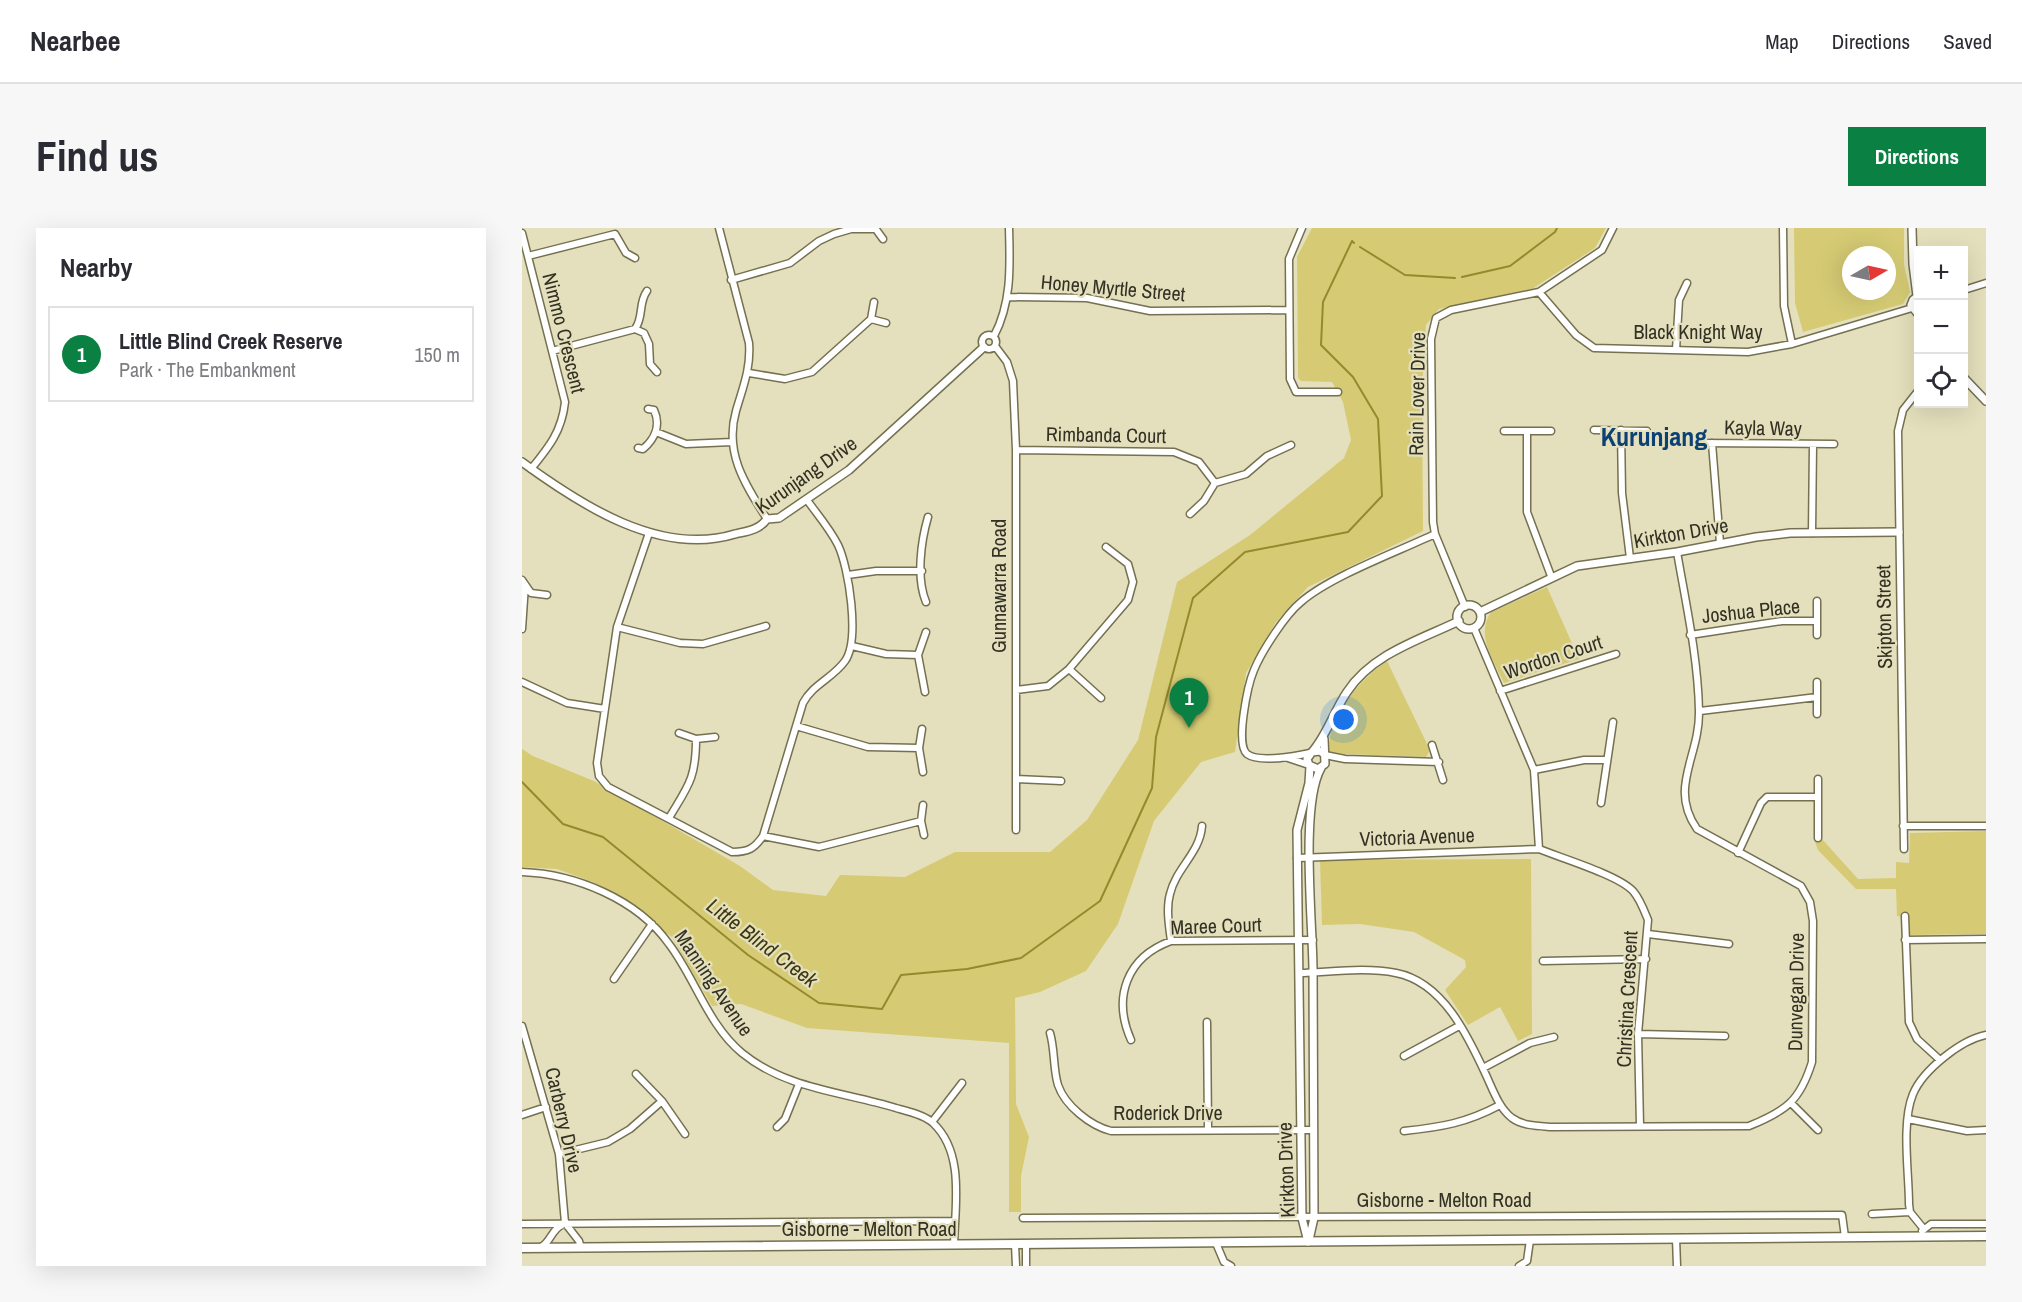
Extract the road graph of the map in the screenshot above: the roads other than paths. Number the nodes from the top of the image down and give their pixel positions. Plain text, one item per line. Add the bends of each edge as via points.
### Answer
1 (621, 228) edge
2 (719, 228) edge
3 (1009, 228) edge
4 (1302, 228) edge
5 (1613, 228) edge
6 (1783, 228) edge
7 (1912, 228) edge
8 (875, 229) edge
9 (522, 233) edge
10 (615, 234) junction
11 (883, 239) dead end
12 (528, 256) junction
13 (635, 258) dead end
14 (1914, 270) edge
15 (731, 280) junction
16 (1687, 283) dead end
17 (1986, 283) edge
18 (1968, 289) edge
19 (647, 291) dead end
20 (1539, 292) junction
21 (1007, 297) junction
22 (1914, 300) edge
23 (874, 302) dead end
24 (1912, 308) joint
25 (1289, 310) junction
26 (871, 319) junction
27 (886, 323) dead end
28 (635, 329) junction
29 (994, 336) junction
30 (1792, 344) junction
31 (995, 346) junction
32 (984, 347) junction
33 (552, 351) junction
34 (1677, 351) junction
35 (657, 372) dead end
36 (748, 373) junction
37 (1968, 382) edge
38 (1338, 392) dead end
39 (1914, 396) edge
40 (1986, 401) edge
41 (648, 408) dead end
42 (1594, 430) dead end
43 (1620, 430) junction
44 (1504, 431) dead end
45 (1551, 431) dead end
46 (1647, 431) dead end
47 (656, 432) junction
48 (1527, 432) junction
49 (732, 442) junction
50 (1691, 442) dead end
51 (1712, 443) junction
52 (1834, 444) dead end
53 (1291, 445) dead end
54 (1813, 445) junction
55 (638, 448) dead end
56 (1016, 450) junction
57 (522, 462) edge
58 (531, 469) junction
59 (1215, 483) junction
60 (807, 500) junction
61 (1190, 514) dead end
62 (928, 517) dead end
63 (767, 519) junction
64 (1899, 532) junction
65 (649, 533) junction
66 (1812, 533) junction
67 (1435, 534) junction
68 (1720, 543) junction
69 (1106, 547) dead end
70 (1677, 552) junction
71 (1630, 558) junction
72 (922, 571) junction
73 (848, 575) junction
74 (1551, 576) junction
75 (523, 582) edge
76 (547, 595) dead end
77 (1817, 601) dead end
78 (926, 602) dead end
79 (1465, 607) junction
80 (1480, 612) junction
81 (1459, 621) junction
82 (1816, 621) junction
83 (766, 626) dead end
84 (617, 627) junction
85 (1474, 628) junction
86 (522, 629) edge
87 (926, 632) dead end
88 (1690, 634) junction
89 (1817, 635) dead end
90 (852, 646) junction
91 (1616, 654) dead end
92 (918, 655) junction
93 (1069, 669) junction
94 (522, 682) edge
95 (1817, 682) dead end
96 (1016, 690) junction
97 (1500, 691) junction
98 (925, 692) dead end
99 (1817, 697) junction
100 (1101, 698) dead end
101 (605, 709) junction
102 (1700, 711) junction
103 (1817, 714) dead end
104 (1613, 722) dead end
105 (796, 726) junction
106 (922, 729) dead end
107 (679, 733) dead end
108 (1324, 736) junction
109 (716, 737) dead end
110 (696, 739) junction
111 (1432, 745) dead end
112 (919, 748) junction
113 (1311, 752) junction
114 (1324, 755) junction
115 (1288, 757) junction
116 (1345, 759) junction
117 (1606, 760) junction
118 (1439, 762) junction
119 (1310, 766) junction
120 (1322, 767) junction
121 (1534, 770) junction
122 (923, 772) dead end
123 (1016, 779) junction
124 (1818, 779) dead end
125 (1443, 780) dead end
126 (1061, 781) dead end
127 (1818, 797) junction
128 (1601, 803) dead end
129 (922, 804) dead end
130 (669, 818) junction
131 (921, 821) junction
132 (1202, 826) dead end
133 (1903, 826) junction
134 (1986, 826) edge
135 (1016, 830) dead end
136 (924, 835) dead end
137 (763, 836) junction
138 (1818, 838) dead end
139 (1539, 849) junction
140 (1904, 849) dead end
141 (1738, 852) junction
142 (1310, 857) junction
143 (1298, 858) junction
144 (522, 872) edge
145 (1905, 916) dead end
146 (652, 924) junction
147 (1648, 934) junction
148 (1986, 939) edge
149 (1300, 940) junction
150 (1313, 940) junction
151 (1905, 940) junction
152 (1171, 941) junction
153 (1729, 944) dead end
154 (1646, 958) junction
155 (1543, 961) dead end
156 (1313, 972) junction
157 (1300, 973) junction
158 (614, 979) dead end
159 (1207, 1022) dead end
160 (522, 1026) edge
161 (1459, 1026) junction
162 (1050, 1033) dead end
163 (1638, 1034) junction
164 (1986, 1035) edge
165 (1725, 1036) dead end
166 (1554, 1037) dead end
167 (1131, 1040) dead end
168 (1404, 1056) dead end
169 (1940, 1060) junction
170 (1483, 1068) junction
171 (636, 1074) dead end
172 (962, 1083) dead end
173 (799, 1084) junction
174 (662, 1101) junction
175 (1791, 1104) junction
176 (1500, 1105) junction
177 (546, 1107) junction
178 (522, 1115) edge
179 (1908, 1119) junction
180 (932, 1122) junction
181 (1640, 1126) junction
182 (777, 1127) dead end
183 (1208, 1129) junction
184 (1301, 1130) junction
185 (1313, 1130) junction
186 (1818, 1130) dead end
187 (1986, 1130) edge
188 (1404, 1131) dead end
189 (685, 1134) dead end
190 (559, 1154) junction
191 (1910, 1212) junction
192 (1872, 1214) dead end
193 (1023, 1218) dead end
194 (1302, 1218) junction
195 (1314, 1218) junction
196 (955, 1221) junction
197 (565, 1223) junction
198 (522, 1224) edge
199 (1986, 1224) edge
200 (1923, 1228) junction
201 (1986, 1236) edge
202 (1845, 1237) junction
203 (1920, 1237) junction
204 (1676, 1238) junction
205 (1530, 1240) junction
206 (1308, 1242) junction
207 (1216, 1243) junction
208 (1015, 1244) junction
209 (1026, 1244) junction
210 (954, 1245) junction
211 (522, 1248) edge
212 (540, 1248) junction
213 (581, 1248) junction
214 (1016, 1266) edge
215 (1026, 1266) edge
216 (1231, 1266) edge
217 (1519, 1266) edge
218 (1677, 1266) edge

1 - 10 street
2 - 15 street
3 - 21 street
4 - 25 street via 1289,258
5 - 20 street, Rain Lover Drive via 1602,250
6 - 30 street via 1784,306
7 - 14 street
8 - 11 street
8 - 15 street via 834,234 790,263
9 - 12 street, Nimmo Crescent
10 - 12 street
10 - 13 street via 626,253
12 - 33 street, Nimmo Crescent
15 - 36 street via 749,343
16 - 34 street via 1679,300
17 - 18 street
19 - 28 street via 642,298 641,321
20 - 34 street, Black Knight Way via 1576,335 1594,348
20 - 67 street, Rain Lover Drive via 1451,310 1436,318 1431,339
21 - 25 street, Honey Myrtle Street via 1087,298 1150,311
21 - 29 street
22 - 24 street
23 - 26 street
24 - 30 street, Black Knight Way
25 - 38 street via 1290,379 1296,392
26 - 27 street
26 - 36 street via 812,372 785,379
28 - 33 street
28 - 35 street via 644,333 650,345 650,364
29 - 31 street
29 - 32 street via 984,336
30 - 34 street, Black Knight Way via 1748,352
31 - 32 street
31 - 56 street, Gunnawarra Road via 1008,362 1013,381
32 - 60 street, Kurunjang Drive via 849,470
33 - 58 street, Nimmo Crescent via 565,402 563,422 556,438
36 - 49 street via 735,414
37 - 40 street
39 - 64 street, Skipton Street via 1904,410 1898,431
41 - 47 street via 657,415
42 - 43 street
43 - 46 street
43 - 71 street
44 - 48 street
45 - 48 street
47 - 49 street via 686,444
47 - 55 street via 650,443
48 - 74 street via 1527,512
49 - 63 street via 739,474
50 - 51 street, Kayla Way
51 - 54 street, Kayla Way
51 - 68 street, Kayla Way
52 - 54 street, Kayla Way
53 - 59 street via 1267,456 1246,474
54 - 66 street, Kayla Way
56 - 59 street, Rimbanda Court via 1174,452 1199,462
56 - 96 street, Gunnawarra Road
57 - 58 street, Kurunjang Drive
58 - 65 street, Kurunjang Drive via 559,489
59 - 61 street
60 - 63 street, Kurunjang Drive via 779,518
60 - 73 street via 838,545
62 - 72 street via 922,536
63 - 65 street, Kurunjang Drive via 761,527 713,541 687,542
64 - 66 street, Kirkton Drive
64 - 133 street, Skipton Street
65 - 84 street
66 - 68 street, Kirkton Drive
67 - 79 street
67 - 115 street via 1316,590 1298,604 1282,625 1254,670 1241,743 1245,753 1254,756
68 - 70 street, Kirkton Drive
69 - 93 street via 1128,564 1133,582 1128,600
70 - 71 street, Kirkton Drive
70 - 88 street, Dunvegan Drive
71 - 74 street, Kirkton Drive via 1577,566
72 - 73 street
72 - 78 street
73 - 90 street
74 - 80 street, Kirkton Drive
75 - 76 street via 531,593
75 - 86 street
77 - 82 street, Joshua Place
79 - 80 street via 1472,606
79 - 81 street via 1458,614
80 - 85 street via 1480,621
81 - 85 street via 1465,628
81 - 108 street via 1364,670 1338,706
82 - 88 street, Joshua Place via 1782,621
82 - 89 street, Joshua Place
83 - 84 street via 703,644 680,643
84 - 101 street
85 - 97 street
87 - 92 street
88 - 102 street, Dunvegan Drive
90 - 92 street via 886,654
90 - 105 street via 835,673 809,693
91 - 97 street, Wordon Court
92 - 98 street
93 - 96 street via 1048,686
93 - 100 street
94 - 101 street via 567,703
95 - 99 street
96 - 123 street, Gunnawarra Road
97 - 121 street
99 - 102 street
99 - 103 street
101 - 130 street via 597,763 601,781
102 - 141 street, Dunvegan Drive via 1696,744 1684,785 1686,809 1697,830
104 - 117 street
105 - 112 street via 868,747
105 - 137 street
106 - 112 street
107 - 110 street
108 - 113 street
108 - 114 street
109 - 110 street
110 - 130 street via 693,777
111 - 118 street
112 - 122 street
113 - 114 street
113 - 115 street
113 - 119 street via 1307,759
114 - 116 street
114 - 120 street
115 - 119 street
116 - 118 street
116 - 120 street
117 - 121 street via 1584,760
117 - 128 street
118 - 125 street
119 - 120 street
119 - 143 street, Kirkton Drive via 1297,830
120 - 142 street, Kirkton Drive via 1315,783
121 - 139 street
123 - 126 street
123 - 135 street, Gunnawarra Road
124 - 127 street
127 - 138 street
127 - 141 street via 1767,796
129 - 131 street
130 - 137 street via 732,852 754,848
131 - 136 street
131 - 137 street via 819,847
132 - 152 street via 1200,842 1170,893
133 - 134 street
133 - 140 street, Skipton Street
139 - 142 street, Victoria Avenue
139 - 147 street, Christina Crescent via 1632,890 1643,906
141 - 175 street, Dunvegan Drive via 1801,886 1814,921 1812,1062 1805,1083
142 - 143 street, Victoria Avenue
142 - 150 street, Kirkton Drive
143 - 149 street, Kirkton Drive
144 - 146 street, Manning Avenue via 575,881 631,908
145 - 151 street
146 - 158 street
146 - 173 street, Manning Avenue via 669,944 721,1029 742,1053
147 - 153 street
147 - 154 street, Christina Crescent
148 - 151 street
149 - 150 street, Maree Court
149 - 152 street, Maree Court
149 - 157 street, Kirkton Drive
150 - 156 street, Kirkton Drive
151 - 169 street via 1910,1022 1917,1039
152 - 167 street, Maree Court via 1140,959 1129,975 1121,1010
154 - 155 street
154 - 163 street, Christina Crescent
156 - 157 street, Dunvegan Drive
156 - 161 street, Dunvegan Drive via 1397,973 1414,979 1440,996
156 - 185 street, Kirkton Drive
157 - 184 street, Kirkton Drive
159 - 183 street
160 - 177 street, Carberry Drive
161 - 168 street
161 - 170 street, Dunvegan Drive
162 - 183 street, Roderick Drive via 1057,1084 1088,1122 1111,1131
163 - 165 street
163 - 181 street, Christina Crescent
164 - 169 street via 1960,1045
166 - 170 street via 1530,1043
169 - 179 street via 1913,1093
170 - 176 street, Dunvegan Drive
171 - 174 street
172 - 180 street
173 - 180 street, Manning Avenue via 884,1104
173 - 182 street
174 - 189 street
174 - 190 street via 608,1142
175 - 181 street, Dunvegan Drive via 1749,1125
175 - 186 street
176 - 181 street, Dunvegan Drive via 1524,1124
176 - 188 street via 1451,1126
177 - 178 street
177 - 190 street, Carberry Drive
179 - 187 street via 1967,1131
179 - 191 street
180 - 196 street via 949,1143 954,1159
183 - 184 street, Roderick Drive
184 - 185 street, Roderick Drive
184 - 194 street, Kirkton Drive
185 - 195 street, Kirkton Drive
190 - 197 street, Carberry Drive
191 - 192 street
191 - 200 street
193 - 194 street, Gisborne - Melton Road
194 - 195 street, Gisborne - Melton Road
194 - 206 street, Kirkton Drive
195 - 202 street, Gisborne - Melton Road via 1842,1215
195 - 206 street, Kirkton Drive
196 - 197 street, Gisborne - Melton Road
196 - 210 street
197 - 198 street, Gisborne - Melton Road
197 - 212 street via 556,1227
197 - 213 street, Carberry Drive
199 - 200 street via 1931,1224
200 - 203 street
201 - 203 main road, Gisborne - Melton Road
202 - 203 main road, Gisborne - Melton Road
202 - 204 main road, Gisborne - Melton Road
204 - 205 main road, Gisborne - Melton Road
204 - 218 street
205 - 206 main road, Gisborne - Melton Road
205 - 217 street, Gisborne - Melton Road via 1527,1261
206 - 207 main road, Gisborne - Melton Road
207 - 209 main road, Gisborne - Melton Road
207 - 216 street via 1224,1262
208 - 209 main road, Gisborne - Melton Road
208 - 210 main road, Gisborne - Melton Road
208 - 214 street
209 - 215 street
210 - 213 main road, Gisborne - Melton Road
211 - 212 main road, Gisborne - Melton Road
212 - 213 main road, Gisborne - Melton Road

